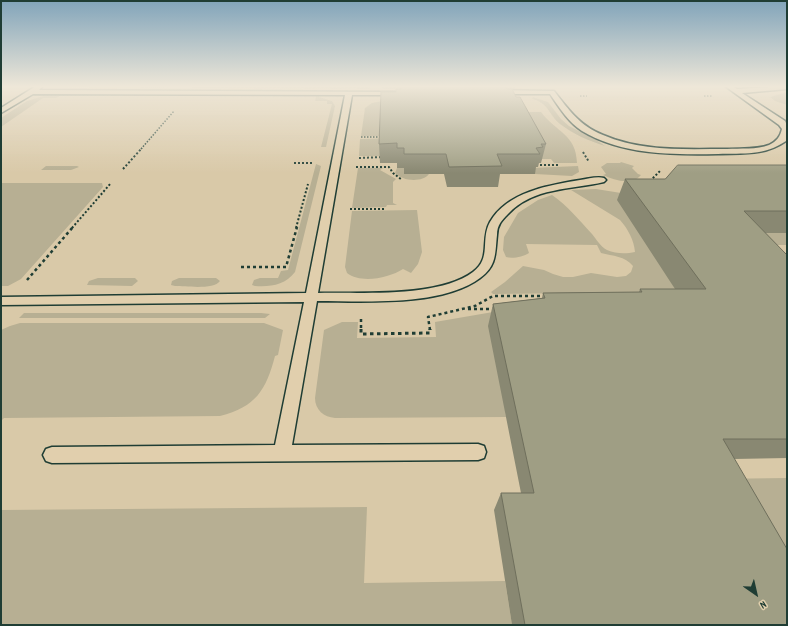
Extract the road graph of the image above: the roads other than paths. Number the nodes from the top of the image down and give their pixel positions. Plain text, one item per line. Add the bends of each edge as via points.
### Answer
1 (345, 115) edge
2 (569, 115) edge
3 (773, 115) edge
4 (786, 131) edge
5 (601, 180) dead end
6 (311, 297) junction
7 (1, 301) edge
8 (478, 452) dead end
9 (282, 453) junction
10 (52, 455) dead end

1 - 6 lane
2 - 4 lane via 584,129 610,140 643,148 679,152 755,150 783,140
3 - 4 lane
5 - 6 lane via 541,191 517,201 497,219 492,229 488,264 478,274 456,286 432,293 400,296
6 - 7 lane
6 - 9 lane
8 - 9 lane
9 - 10 lane

